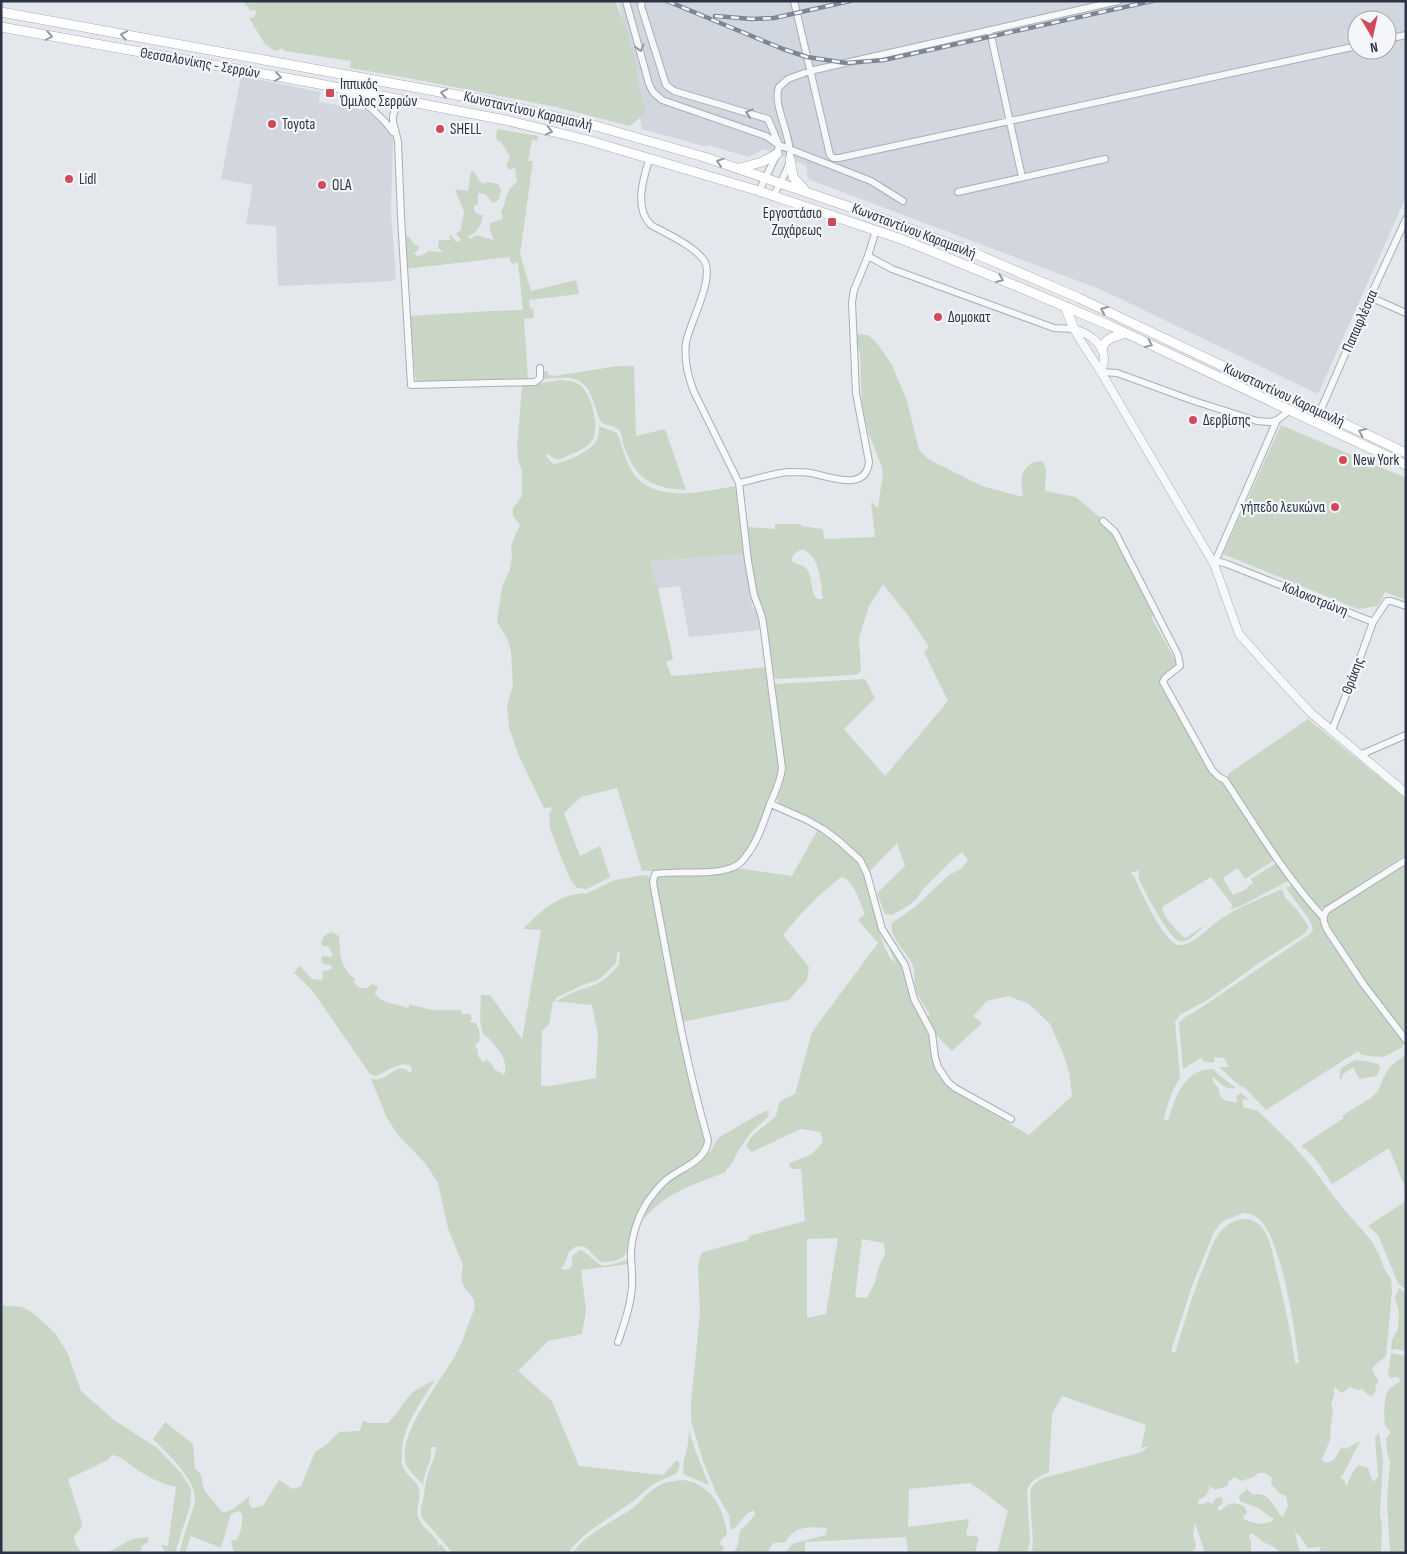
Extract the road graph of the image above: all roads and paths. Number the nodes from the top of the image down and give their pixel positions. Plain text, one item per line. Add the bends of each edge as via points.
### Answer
1 (626, 1) edge
2 (794, 1) edge
3 (1118, 1) edge
4 (641, 3) edge
5 (1, 12) edge
6 (1, 26) edge
7 (990, 31) junction
8 (1347, 48) edge
9 (810, 71) junction
10 (396, 84) joint
11 (334, 87) junction
12 (398, 100) junction
13 (1011, 121) junction
14 (397, 137) junction
15 (779, 145) junction
16 (790, 148) junction
17 (777, 154) junction
18 (790, 159) junction
19 (1105, 159) dead end
20 (649, 160) junction
21 (738, 168) junction
22 (1022, 177) junction
23 (766, 179) junction
24 (780, 183) junction
25 (759, 192) junction
26 (808, 192) junction
27 (958, 192) dead end
28 (773, 197) junction
29 (902, 201) dead end
30 (1406, 219) edge
31 (876, 230) junction
32 (868, 256) junction
33 (1370, 297) junction
34 (1065, 306) junction
35 (1406, 313) edge
36 (1074, 329) junction
37 (1125, 333) junction
38 (1102, 350) junction
39 (540, 368) dead end
40 (1102, 372) junction
41 (1289, 410) junction
42 (1320, 412) junction
43 (1277, 420) junction
44 (1315, 423) junction
45 (1406, 453) edge
46 (1406, 464) edge
47 (740, 483) junction
48 (1102, 521) dead end
49 (1214, 564) junction
50 (1406, 606) edge
51 (1373, 622) junction
52 (1332, 730) junction
53 (1406, 735) edge
54 (1360, 755) junction
55 (1406, 793) edge
56 (770, 804) junction
57 (1406, 860) edge
58 (1324, 917) junction
59 (1406, 1040) edge
60 (1011, 1119) dead end
61 (618, 1342) dead end

1 -> 15 street via 649,84 656,96 766,136
2 - 9 street
3 - 7 street
15 -> 4 street via 768,119 666,85
10 -> 5 main road, Θεσσαλονίκης - Σερρών
6 -> 11 main road, Θεσσαλονίκης - Σερρών
7 - 9 street
7 - 13 street
8 - 13 street
9 - 13 street via 833,158
9 - 16 street via 788,78 778,90
21 -> 10 main road, Κωνσταντίνου Καραμανλή via 596,126
11 - 12 main road, Θεσσαλονίκης - Σερρών
11 - 14 street via 361,101
12 - 14 street via 393,120
12 -> 20 main road, Κωνσταντίνου Καραμανλή via 534,127
13 - 22 street
14 - 39 street via 411,385 535,382 540,378
15 - 16 street
15 - 17 street
16 - 18 street
16 - 29 street via 871,181
17 - 21 main road via 757,164
17 - 23 street
18 - 24 street
18 - 26 main road via 793,177
19 - 22 street
20 - 25 main road, Κωνσταντίνου Καραμανλή
20 - 47 street via 642,197 646,219 697,252 706,263 705,285 686,344 686,362 694,392
21 - 23 main road, Κωνσταντίνου Καραμανλή
22 - 27 street
23 - 24 main road, Κωνσταντίνου Καραμανλή
23 - 25 street
24 - 26 main road, Κωνσταντίνου Καραμανλή
24 - 28 street
25 - 28 main road, Κωνσταντίνου Καραμανλή
42 -> 26 main road, Κωνσταντίνου Καραμανλή via 1044,283 932,236
28 - 31 main road, Κωνσταντίνου Καραμανλή
30 - 33 street, Παπαφλέσσα
31 - 32 street
31 -> 34 main road, Κωνσταντίνου Καραμανλή
32 - 36 street via 892,269 1054,328
32 - 47 street via 854,290 852,311 856,393 869,462 866,472 850,480 787,472
33 - 35 street
33 - 42 street, Παπαφλέσσα
34 - 36 main road
34 - 37 main road, Κωνσταντίνου Καραμανλή
36 - 38 street via 1089,336
36 - 40 street
37 - 38 main road via 1108,340
37 -> 41 main road, Κωνσταντίνου Καραμανλή
38 - 40 street
40 - 43 street via 1116,373 1257,421
40 - 49 street
41 - 43 street
41 - 44 main road, Κωνσταντίνου Καραμανλή
42 - 44 street, Παπαφλέσσα
45 -> 42 main road, Κωνσταντίνου Καραμανλή
43 - 49 street
44 - 46 main road, Κωνσταντίνου Καραμανλή
47 - 56 street via 748,561 754,596 763,622 781,757 780,780
48 - 58 street via 1115,532 1178,655 1180,666 1163,682 1184,721 1212,770 1225,780 1294,882
49 - 51 street, Κολοκοτρώνη via 1226,564
49 - 52 street via 1239,634 1300,701
50 - 51 street via 1387,601
51 - 52 street, Θράκης
52 - 54 street
53 - 54 street
54 - 55 street
56 - 60 street via 823,829 860,860 882,929 905,965 914,999 932,1033 941,1073 955,1088
56 - 61 street via 757,838 747,855 735,866 654,876 689,1066 708,1146 703,1155 664,1181 642,1210 631,1243 632,1288
57 - 58 street via 1327,910
58 - 59 street via 1328,931 1364,985

